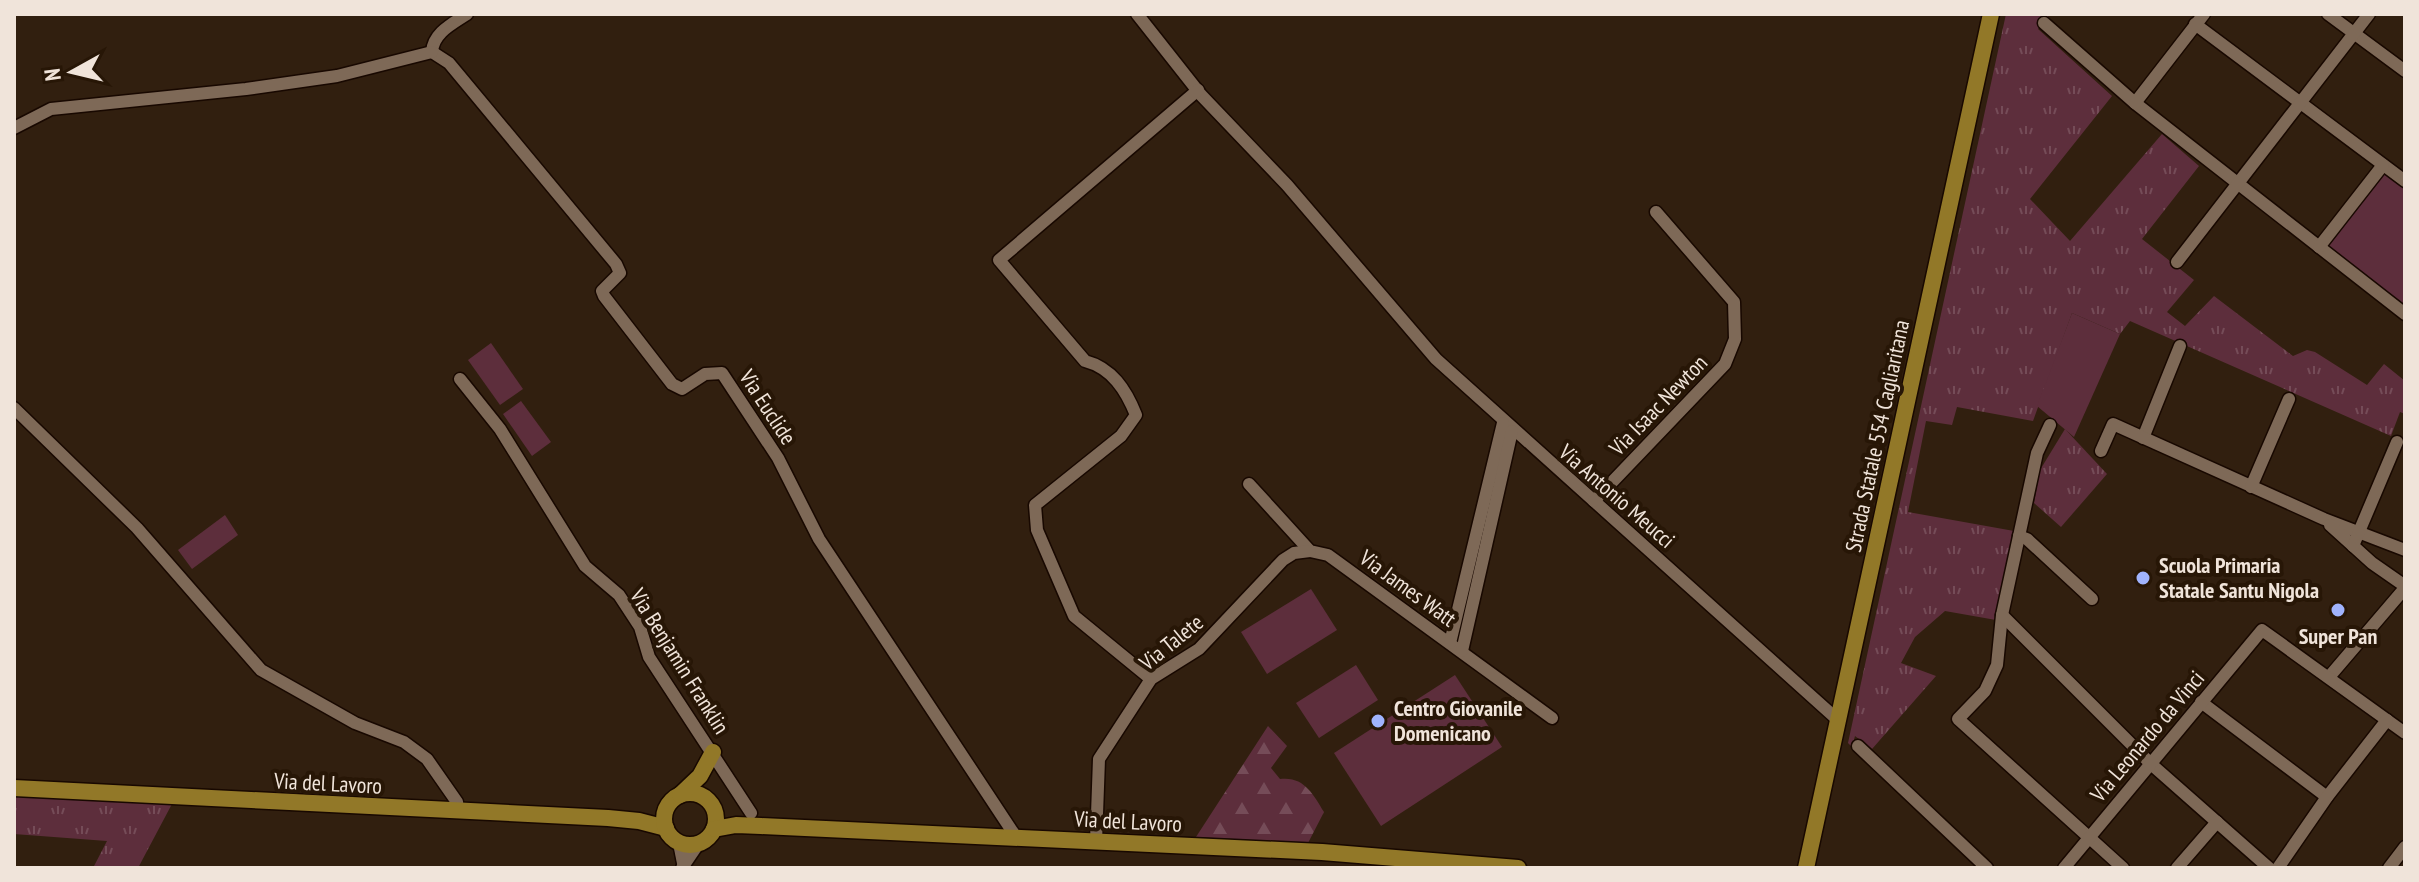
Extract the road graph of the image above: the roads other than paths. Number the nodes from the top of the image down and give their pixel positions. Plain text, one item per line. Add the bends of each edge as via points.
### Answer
1 (467, 14) edge
2 (1137, 14) edge
3 (1991, 14) edge
4 (2328, 14) edge
5 (2369, 14) edge
6 (2199, 19) edge
7 (2044, 23) dead end
8 (2354, 33) junction
9 (432, 52) junction
10 (2405, 71) edge
11 (1198, 90) junction
12 (2135, 103) junction
13 (2299, 103) junction
14 (14, 128) edge
15 (2383, 165) junction
16 (2405, 181) edge
17 (2237, 184) junction
18 (1656, 212) dead end
19 (2319, 247) junction
20 (2177, 262) dead end
21 (2405, 314) edge
22 (2180, 346) dead end
23 (460, 379) dead end
24 (2289, 399) dead end
25 (14, 408) edge
26 (2050, 425) dead end
27 (1507, 427) junction
28 (2143, 438) junction
29 (2397, 442) dead end
30 (2101, 451) dead end
31 (1249, 484) dead end
32 (2251, 487) junction
33 (1594, 501) junction
34 (2324, 519) junction
35 (2359, 532) junction
36 (2019, 536) junction
37 (1481, 538) junction
38 (2353, 546) junction
39 (2405, 550) edge
40 (1310, 551) junction
41 (2405, 587) edge
42 (2092, 599) dead end
43 (2002, 615) junction
44 (1450, 643) junction
45 (1462, 651) junction
46 (2329, 677) junction
47 (1151, 679) junction
48 (2201, 702) junction
49 (1552, 718) dead end
50 (2387, 720) junction
51 (1839, 721) junction
52 (2405, 733) edge
53 (1858, 746) dead end
54 (713, 752) junction
55 (2151, 764) junction
56 (14, 788) edge
57 (680, 795) junction
58 (2327, 797) junction
59 (666, 809) junction
60 (458, 811) junction
61 (751, 813) dead end
62 (712, 815) junction
63 (639, 821) junction
64 (2217, 822) junction
65 (666, 828) junction
66 (1016, 837) junction
67 (2089, 838) junction
68 (1096, 842) junction
69 (679, 843) junction
70 (699, 843) junction
71 (2405, 847) edge
72 (1397, 862) edge
73 (683, 866) edge
74 (2391, 867) edge
75 (1517, 868) edge
76 (1806, 868) edge
77 (1987, 868) edge
78 (2064, 868) edge
79 (2123, 868) edge
80 (2177, 868) edge
81 (2269, 868) edge
82 (2278, 868) edge

1 - 9 street via 432,42
2 - 11 street, Via Antonio Meucci
3 - 51 main road, Strada Statale 554 Cagliaritana
4 - 8 street
5 - 8 street
6 - 12 street
6 - 13 street
7 - 12 street
8 - 10 street
8 - 13 street
9 - 14 street via 337,76 51,109
9 - 66 street, Via Euclide via 449,63 616,264 620,273 608,282 604,296 672,384 682,389 705,374 722,373 778,458 819,539
11 - 27 street, Via Antonio Meucci via 1436,359
11 - 47 street via 999,260 1085,361 1102,365 1127,393 1136,415 1121,436 1035,505 1037,530 1074,616
12 - 17 street
13 - 15 street
13 - 17 street
15 - 16 street
15 - 19 street
17 - 19 street
17 - 20 street
18 - 33 street, Via Isaac Newton via 1734,302 1735,339 1725,364
19 - 21 street
22 - 28 street
23 - 54 street, Via Benjamin Franklin via 500,429 585,566 619,595 640,627 649,657
24 - 32 street
25 - 60 street via 137,528 261,670 415,750 444,781
26 - 36 street via 2037,453
27 - 33 street, Via Antonio Meucci
27 - 37 street
28 - 30 street via 2113,424
28 - 32 street
29 - 35 street
31 - 40 street, Via James Watt
32 - 34 street
33 - 51 street, Via Antonio Meucci
34 - 35 street
34 - 38 street
35 - 38 street
35 - 39 street
36 - 42 street
36 - 43 street
37 - 44 street
37 - 45 street
38 - 41 street
40 - 44 street, Via James Watt via 1328,555
40 - 47 street, Via Talete via 1283,560 1199,649
41 - 46 street
43 - 55 street
43 - 67 street via 1991,681 1958,719
44 - 45 street, Via James Watt
45 - 49 street, Via James Watt
46 - 48 street, Via Leonardo da Vinci via 2262,630
46 - 50 street
47 - 68 street, Via Talete via 1099,759
48 - 55 street, Via Leonardo da Vinci
48 - 58 street
50 - 52 street
50 - 58 street
51 - 76 main road, Strada Statale 554 Cagliaritana
53 - 77 street
54 - 57 main road via 700,776
54 - 61 street, Via Benjamin Franklin
54 - 62 main road via 704,789
55 - 64 street
55 - 67 street, Via Leonardo da Vinci
56 - 60 main road, Via del Lavoro
57 - 59 main road
57 - 62 main road via 690,793
58 - 82 street
59 - 63 main road
59 - 65 main road
60 - 63 main road, Via del Lavoro
62 - 66 main road, Via del Lavoro via 736,825
62 - 70 main road
63 - 65 main road, Via del Lavoro
64 - 80 street
64 - 81 street
65 - 69 main road
66 - 68 main road, Via del Lavoro
67 - 78 street, Via Leonardo da Vinci
67 - 79 street
68 - 72 main road, Via del Lavoro
69 - 70 main road
69 - 73 street
70 - 73 street
71 - 74 street
72 - 75 main road, Via del Lavoro

